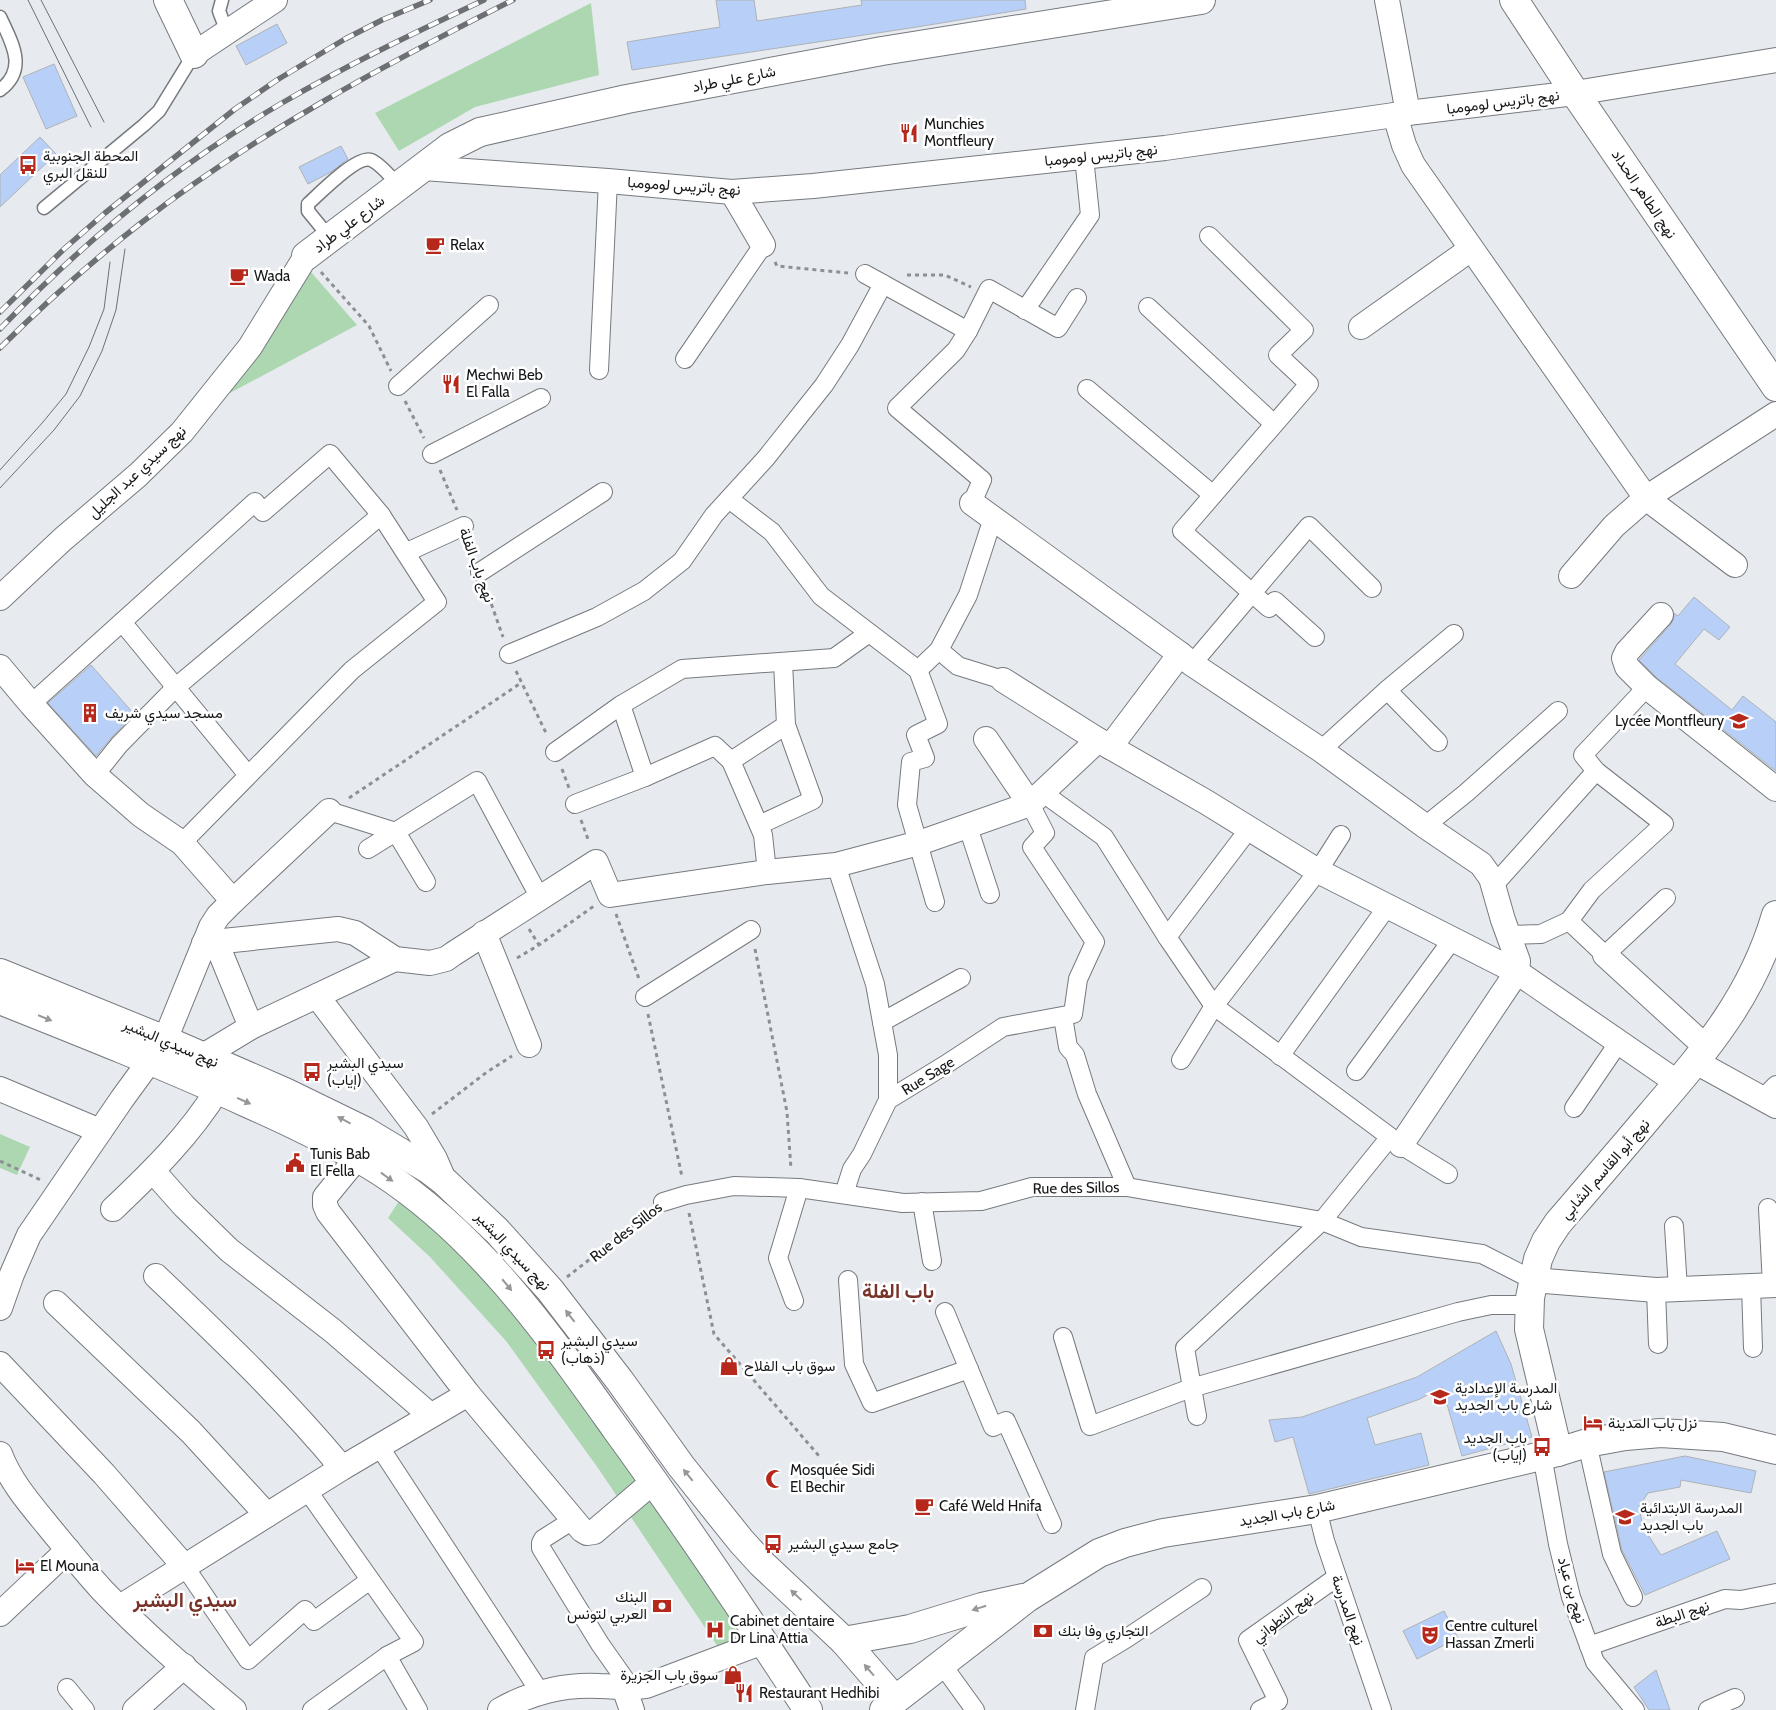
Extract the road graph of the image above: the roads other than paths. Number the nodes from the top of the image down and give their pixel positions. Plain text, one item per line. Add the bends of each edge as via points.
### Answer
1 (168, 0) edge
2 (222, 0) edge
3 (275, 0) edge
4 (1201, 0) edge
5 (1387, 0) edge
6 (1514, 0) edge
7 (0, 17) edge
8 (227, 32) junction
9 (194, 54) junction
10 (1772, 68) edge
11 (0, 90) edge
12 (1575, 93) junction
13 (1402, 114) junction
14 (1084, 157) junction
15 (423, 168) junction
16 (608, 181) junction
17 (399, 186) junction
18 (732, 192) junction
19 (44, 208) dead end
20 (1209, 236) dead end
21 (330, 238) junction
22 (763, 245) joint
23 (1471, 249) junction
24 (306, 256) joint
25 (865, 274) dead end
26 (883, 284) junction
27 (1077, 298) dead end
28 (489, 305) dead end
29 (1148, 307) dead end
30 (1025, 310) junction
31 (1361, 327) dead end
32 (968, 331) junction
33 (685, 359) dead end
34 (598, 370) dead end
35 (398, 386) road end
36 (1776, 387) edge
37 (1087, 389) dead end
38 (541, 398) dead end
39 (1776, 414) edge
40 (1274, 424) junction
41 (432, 454) road end
42 (603, 492) dead end
43 (1212, 495) junction
44 (1646, 498) junction
45 (729, 499) junction
46 (972, 503) joint
47 (381, 515) junction
48 (993, 518) junction
49 (464, 526) road end
50 (407, 552) junction
51 (1735, 565) dead end
52 (480, 572) road end
53 (1571, 576) dead end
54 (1372, 588) dead end
55 (1252, 593) junction
56 (0, 598) edge
57 (1660, 615) dead end
58 (122, 622) junction
59 (869, 633) junction
60 (1454, 634) dead end
61 (1315, 637) dead end
62 (939, 650) junction
63 (509, 654) road end
64 (1186, 659) junction
65 (783, 662) junction
66 (0, 667) edge
67 (918, 670) junction
68 (1003, 680) joint
69 (176, 687) junction
70 (1647, 687) junction
71 (1387, 690) junction
72 (30, 704) junction
73 (621, 705) junction
74 (1558, 711) dead end
75 (786, 725) junction
76 (986, 739) dead end
77 (1438, 742) dead end
78 (1104, 744) junction
79 (1321, 750) junction
80 (555, 752) road end
81 (731, 761) junction
82 (1596, 770) junction
83 (248, 774) junction
84 (95, 775) junction
85 (644, 777) junction
86 (1776, 788) edge
87 (1036, 798) junction
88 (575, 804) road end
89 (329, 811) joint
90 (758, 825) junction
91 (1426, 826) junction
92 (968, 827) junction
93 (1249, 829) junction
94 (396, 832) junction
95 (1342, 835) dead end
96 (182, 843) junction
97 (918, 843) junction
98 (368, 849) dead end
99 (836, 865) junction
100 (1318, 871) junction
101 (767, 872) junction
102 (426, 882) dead end
103 (1493, 886) junction
104 (990, 894) dead end
105 (540, 898) junction
106 (1666, 898) dead end
107 (233, 901) junction
108 (935, 902) dead end
109 (1387, 907) junction
110 (1776, 915) edge
111 (1569, 921) junction
112 (751, 930) road end
113 (484, 933) junction
114 (1509, 935) junction
115 (1167, 937) junction
116 (1452, 940) junction
117 (210, 943) junction
118 (1772, 945) edge
119 (1605, 955) junction
120 (395, 959) junction
121 (1517, 972) junction
122 (0, 973) edge
123 (961, 978) dead end
124 (317, 996) junction
125 (645, 997) dead end
126 (0, 1000) edge
127 (1214, 1006) junction
128 (1063, 1017) junction
129 (882, 1022) junction
130 (251, 1027) junction
131 (1619, 1042) junction
132 (529, 1045) road end
133 (158, 1050) junction
134 (1702, 1055) junction
135 (203, 1056) junction
136 (1280, 1056) junction
137 (1181, 1060) dead end
138 (1356, 1071) dead end
139 (1678, 1082) junction
140 (0, 1089) edge
141 (218, 1090) junction
142 (1772, 1096) edge
143 (888, 1100) junction
144 (1574, 1108) dead end
145 (100, 1131) junction
146 (1395, 1141) junction
147 (357, 1158) junction
148 (153, 1171) junction
149 (1448, 1174) dead end
150 (444, 1182) junction
151 (1127, 1187) junction
152 (796, 1188) junction
153 (844, 1194) junction
154 (663, 1202) road end
155 (922, 1202) junction
156 (113, 1208) dead end
157 (1768, 1208) dead end
158 (1322, 1221) junction
159 (1674, 1226) dead end
160 (932, 1261) dead end
161 (156, 1276) dead end
162 (848, 1280) dead end
163 (1533, 1280) junction
164 (1766, 1286) edge
165 (1667, 1289) junction
166 (550, 1290) junction
167 (794, 1301) dead end
168 (56, 1303) dead end
169 (1518, 1305) dead end
170 (0, 1308) edge
171 (528, 1309) junction
172 (946, 1312) dead end
173 (1063, 1337) dead end
174 (1658, 1344) dead end
175 (1753, 1348) dead end
176 (0, 1364) edge
177 (969, 1369) junction
178 (1191, 1388) junction
179 (468, 1394) junction
180 (430, 1415) junction
181 (1196, 1416) dead end
182 (1587, 1443) junction
183 (379, 1446) junction
184 (1776, 1450) edge
185 (1550, 1453) junction
186 (2, 1465) edge
187 (342, 1468) junction
188 (654, 1481) junction
189 (307, 1490) junction
190 (1317, 1509) junction
191 (267, 1515) junction
192 (573, 1520) junction
193 (1052, 1524) dead end
194 (68, 1550) junction
195 (185, 1567) junction
196 (1337, 1577) junction
197 (370, 1580) junction
198 (1202, 1588) dead end
199 (1776, 1593) edge
200 (1027, 1598) junction
201 (1634, 1598) dead end
202 (120, 1607) junction
203 (0, 1614) edge
204 (844, 1641) junction
205 (763, 1642) junction
206 (1589, 1646) junction
207 (386, 1656) junction
208 (941, 1663) junction
209 (184, 1666) junction
210 (67, 1688) dead end
211 (540, 1692) junction
212 (629, 1695) edge
213 (1735, 1698) dead end
214 (889, 1705) edge
215 (513, 1707) edge
216 (85, 1710) edge
217 (135, 1710) edge
218 (234, 1710) edge
219 (312, 1710) edge
220 (418, 1710) edge
221 (808, 1710) edge
222 (975, 1710) edge
223 (1085, 1710) edge
224 (1260, 1710) edge
225 (1382, 1710) edge
226 (1635, 1710) edge
227 (1708, 1710) edge

1 - 9 main road
2 - 8 lane via 219,12
3 - 8 street
4 - 15 main road, شارع علي طراد via 882,51 627,99 480,132 450,147
5 - 13 street
6 - 12 main road, نهج الطاهر الحداد
7 - 11 lane via 17,66 9,83
8 - 9 street
9 - 19 lane via 159,110
10 - 12 street, نهج باتريس لومومبا
12 - 13 street, نهج باتريس لومومبا
12 - 36 main road, نهج الطاهر الحداد
13 - 14 street, نهج باتريس لومومبا
13 - 23 street via 1404,145 1413,165
14 - 18 street, نهج باتريس لومومبا
14 - 30 street via 1090,215
15 - 16 street, نهج باتريس لومومبا
15 - 17 main road, شارع علي طراد
16 - 18 street, نهج باتريس لومومبا
16 - 34 street
17 - 21 main road, شارع علي طراد
17 - 21 lane via 372,160 355,163 308,204 308,211
18 - 22 street
20 - 40 street via 1304,330 1278,355 1309,384
21 - 24 main road, شارع علي طراد
22 - 33 street
23 - 31 street
23 - 44 street
24 - 56 street, نهج سيدي عبد الجليل via 250,347 182,432
25 - 26 street
26 - 32 street
26 - 45 street via 824,385
27 - 30 street via 1058,328
28 - 35 street
29 - 40 street
30 - 32 street via 988,289
32 - 46 street via 956,350 897,408 982,480
37 - 43 street
38 - 41 street
39 - 44 street
40 - 43 street
42 - 52 street
43 - 55 street via 1182,531
44 - 51 street
44 - 53 street via 1614,526
45 - 59 street via 772,532 821,596
45 - 63 street via 682,561 644,590 597,617
46 - 48 street
47 - 50 street
47 - 58 street via 330,454 263,512 255,502
47 - 69 street
48 - 62 street via 968,595
48 - 64 street
49 - 50 street
50 - 83 street via 438,602 352,670
54 - 55 street via 1309,526
55 - 61 street via 1269,608 1275,601
55 - 64 street
57 - 70 street via 1624,658 1627,667
58 - 69 street
58 - 72 street
59 - 65 street via 834,658
59 - 67 street
60 - 71 street
62 - 67 street
62 - 68 street via 958,666
64 - 78 street
64 - 79 street
65 - 73 street via 682,669
65 - 75 street
66 - 72 street
67 - 97 street via 938,724 916,735 925,758 912,762 907,806
68 - 78 street
69 - 83 street
69 - 84 street
70 - 82 street via 1583,755
70 - 86 street
71 - 77 street
71 - 79 street
72 - 84 street
73 - 80 street
73 - 85 street
74 - 91 street
75 - 81 street
75 - 90 street via 813,800
76 - 87 street
78 - 87 street
78 - 93 street
79 - 91 street
81 - 85 street via 715,746
81 - 90 street
82 - 103 street
82 - 111 street via 1664,824 1592,890
83 - 96 street
84 - 96 street via 141,815
85 - 88 street
87 - 92 street
87 - 115 street via 1104,837
87 - 128 street via 1044,833 1032,847 1095,942 1078,979 1073,1014
89 - 94 street
89 - 107 street
90 - 101 street via 763,836
91 - 103 street via 1481,864
92 - 97 street
92 - 104 street
93 - 100 street
93 - 115 street
94 - 98 street
94 - 102 street
94 - 105 street via 476,781
95 - 100 street
96 - 107 street
97 - 99 street
97 - 108 street
99 - 101 street
99 - 129 street via 875,984
100 - 109 street
100 - 127 street
101 - 105 street via 610,895 596,862
103 - 114 street
105 - 113 street
106 - 119 street
107 - 117 street via 211,927
109 - 116 street
109 - 136 street
110 - 118 main road, نهج أبو القاسم الشابي
111 - 114 street via 1541,934
111 - 119 street
112 - 125 street
113 - 120 street via 437,962
113 - 132 street
114 - 121 street via 1518,961
115 - 127 street
116 - 121 street
116 - 138 street
117 - 120 street via 338,929 355,933
117 - 130 street
117 - 133 street
118 - 134 main road, نهج أبو القاسم الشابي via 1732,1014
119 - 134 street
120 - 124 street
121 - 131 street
121 - 146 street
122 - 133 main road, نهج سيدي البشير
123 - 129 street
124 - 130 street
124 - 150 street via 416,1127
126 -> 133 main road, نهج سيدي البشير
127 - 136 street
127 - 137 street
128 - 143 street, Rue Sage via 1004,1026
128 - 151 street via 1068,1047
129 - 143 street via 888,1055
130 - 135 street
131 - 139 street
131 - 144 street
133 - 135 main road, نهج سيدي البشير
133 - 141 main road, نهج سيدي البشير
133 - 145 street
134 - 139 main road, نهج أبو القاسم الشابي
134 - 142 street
150 -> 135 main road, نهج سيدي البشير via 391,1146 336,1116
136 - 146 street
139 - 163 main road, نهج أبو القاسم الشابي via 1558,1224 1546,1241
140 - 145 street
141 -> 147 main road, نهج سيدي البشير
141 - 148 street
143 - 153 street, Rue Sage via 852,1168
145 - 170 street via 29,1235
146 - 149 street
146 - 158 street
147 -> 171 main road, نهج سيدي البشير via 382,1172 436,1214 485,1260
147 - 179 street via 325,1197 326,1209
148 - 156 street
148 - 180 street via 229,1250 333,1331
150 - 166 main road, نهج سيدي البشير via 497,1231
151 - 155 street, Rue des Sillos via 1032,1187 981,1201
151 - 158 street, Rue des Sillos
152 - 153 street, Rue des Sillos
152 - 154 street, Rue des Sillos via 734,1186
152 - 167 street via 778,1258
153 - 155 street, Rue des Sillos via 902,1203
155 - 160 street
157 - 164 street
158 - 163 street, Rue des Sillos via 1361,1237 1482,1254
158 - 178 street via 1185,1348
159 - 165 street
161 - 187 street via 268,1385
162 - 177 street via 854,1364 872,1402
163 - 165 street
163 - 185 main road, نهج أبو القاسم الشابي via 1529,1329
164 - 165 street
164 - 175 street
165 - 174 street
166 - 171 main road
204 -> 166 main road, نهج سيدي البشير via 742,1541 681,1466
168 - 191 street via 191,1432
169 - 178 street via 1491,1305 1458,1312
171 - 188 main road, نهج سيدي البشير
172 - 177 street
173 - 178 street via 1090,1426
176 - 195 street via 104,1474
177 - 193 street via 993,1427 1006,1421
178 - 181 street
179 - 180 street
179 - 192 street
180 - 183 street
182 - 184 main road, شارع باب الجديد via 1660,1433 1723,1437
182 - 185 main road, شارع باب الجديد
182 - 201 street via 1612,1554
183 - 187 street
183 - 211 street
185 - 190 main road, شارع باب الجديد
185 - 206 street, نهج بن عياد via 1558,1544 1571,1597
186 - 194 street
187 - 189 street
188 - 192 street via 590,1534
188 - 205 main road, نهج سيدي البشير
189 - 191 street
189 - 197 street
190 - 196 street, نهج المدرسة
190 - 200 main road, شارع باب الجديد via 1130,1541 1099,1553
191 - 195 street
192 - 212 street via 543,1539 541,1548
194 - 202 street
194 - 203 street
195 - 197 street via 248,1660 305,1610 314,1621
195 - 202 street
196 - 224 street, نهج التطواني via 1248,1640 1278,1701
196 - 225 street, نهج المدرسة
197 - 207 street via 414,1642
198 - 223 street via 1094,1658
199 - 206 street, نهج البطة via 1741,1600 1725,1599
200 -> 204 main road, شارع باب الجديد via 989,1605 910,1629
200 - 208 main road, شارع باب الجديد
202 - 209 street
214 -> 204 main road, نهج سيدي البشير
205 - 212 street
205 - 221 main road, نهج سيدي البشير
206 - 226 street, نهج بن عياد via 1595,1662
207 - 219 street
207 - 220 street
208 - 214 main road, شارع باب الجديد
208 - 222 street
209 - 217 street
209 - 218 street
210 - 216 street
211 - 212 street via 588,1686
211 - 215 street
213 - 227 street

